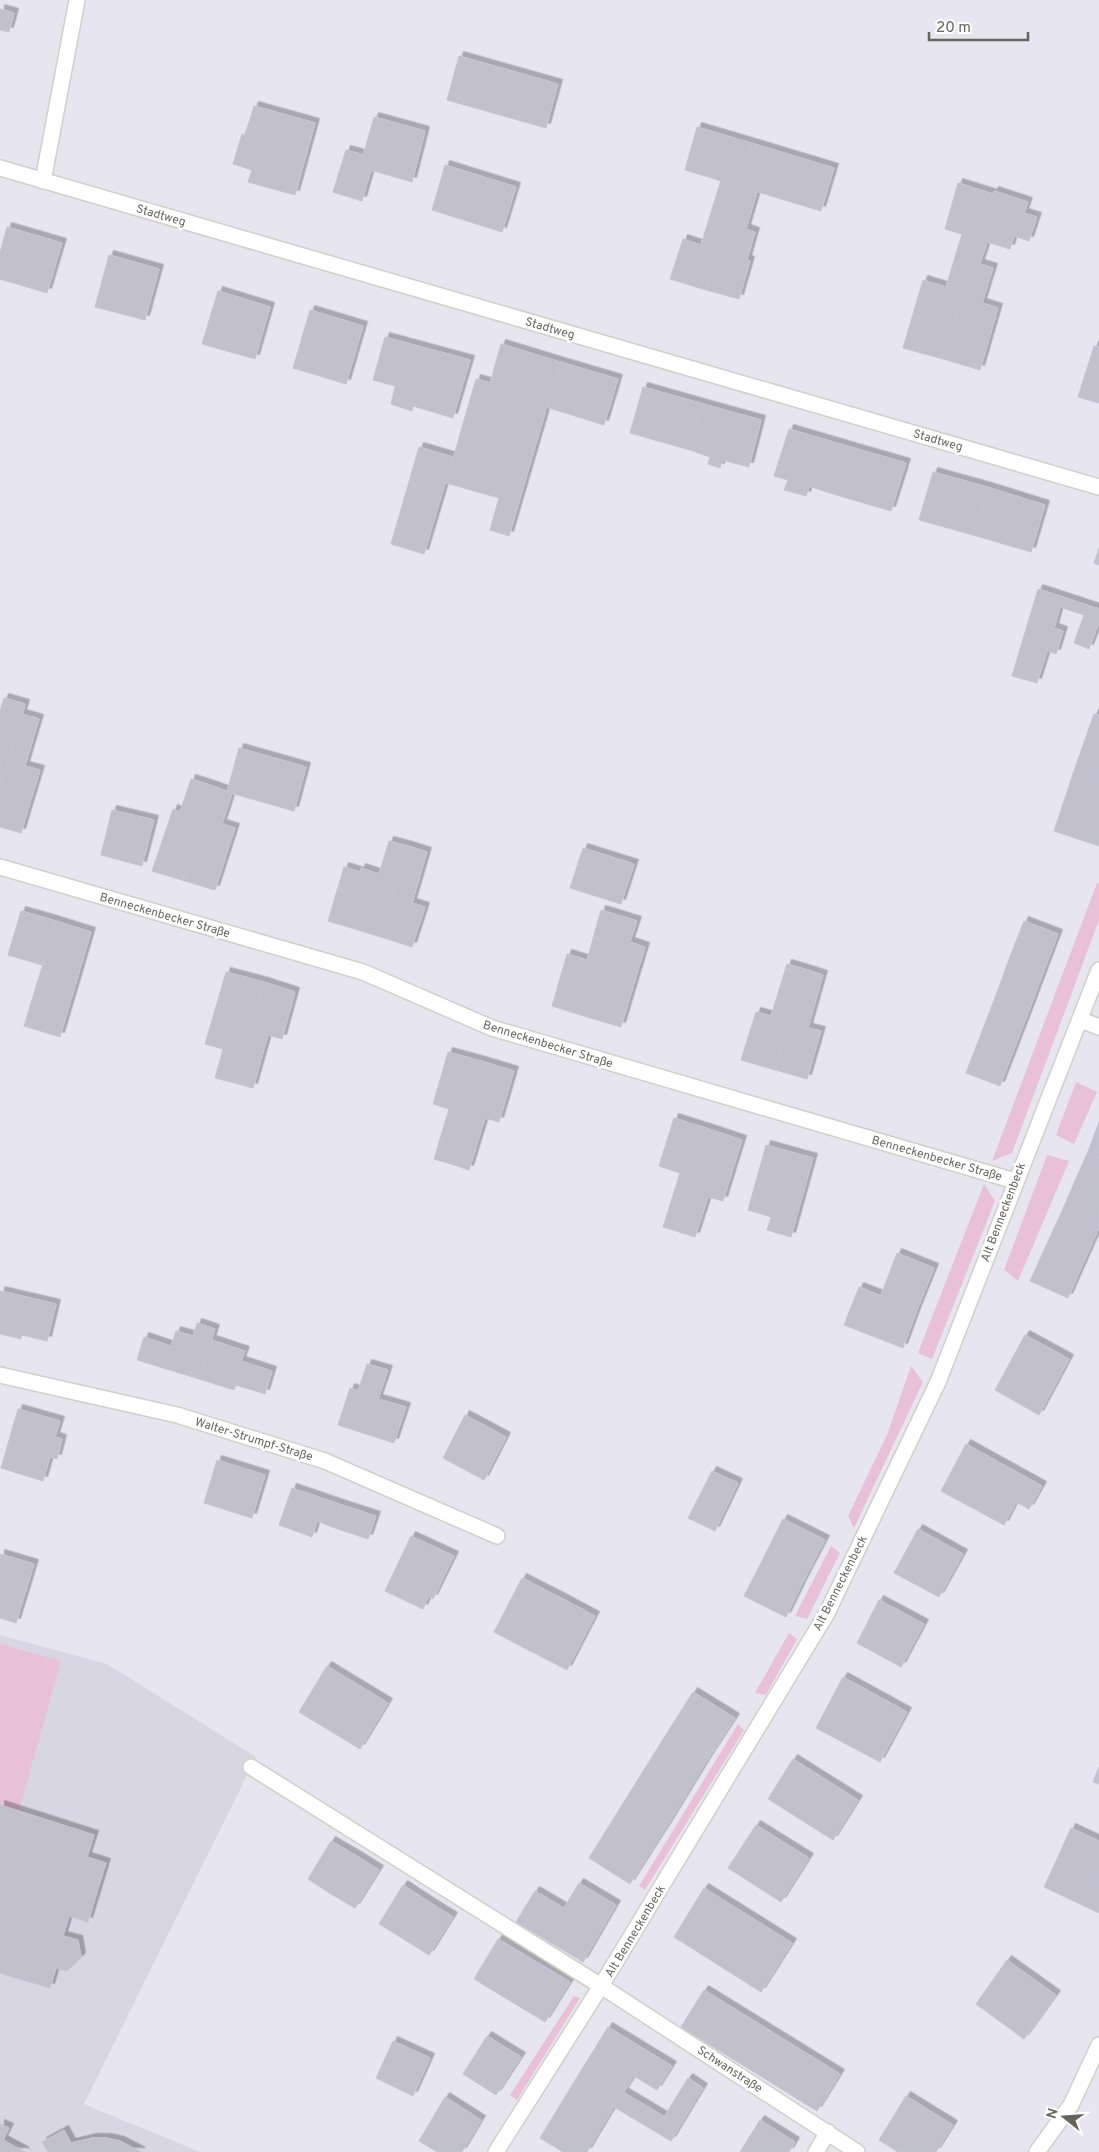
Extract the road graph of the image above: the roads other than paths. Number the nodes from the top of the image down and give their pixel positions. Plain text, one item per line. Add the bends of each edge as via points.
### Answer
1 (77, 0) edge
2 (0, 168) edge
3 (43, 181) junction
4 (1099, 487) edge
5 (0, 867) edge
6 (1099, 970) edge
7 (1081, 1020) junction
8 (1099, 1027) edge
9 (1015, 1181) junction
10 (0, 1375) edge
11 (497, 1536) dead end
12 (251, 1766) dead end
13 (602, 1986) junction
14 (1099, 2045) edge
15 (828, 2132) junction
16 (496, 2152) edge
17 (816, 2152) edge
18 (857, 2152) edge
19 (1037, 2152) edge

1 - 3 street
2 - 3 street, Stadtweg
3 - 4 street, Stadtweg
5 - 9 street, Benneckenbecker Straße via 363,972 492,1028
6 - 7 street, Alt Benneckenbeck
7 - 8 street
7 - 9 street, Alt Benneckenbeck
9 - 13 street, Alt Benneckenbeck via 938,1382 827,1613
10 - 11 street, Walter-Strumpf-Straße via 177,1414 325,1461
12 - 13 street, Schwanstraße
13 - 15 street, Schwanstraße
13 - 16 street, Alt Benneckenbeck
14 - 19 street via 1071,2105
15 - 17 street
15 - 18 street, Schwanstraße

